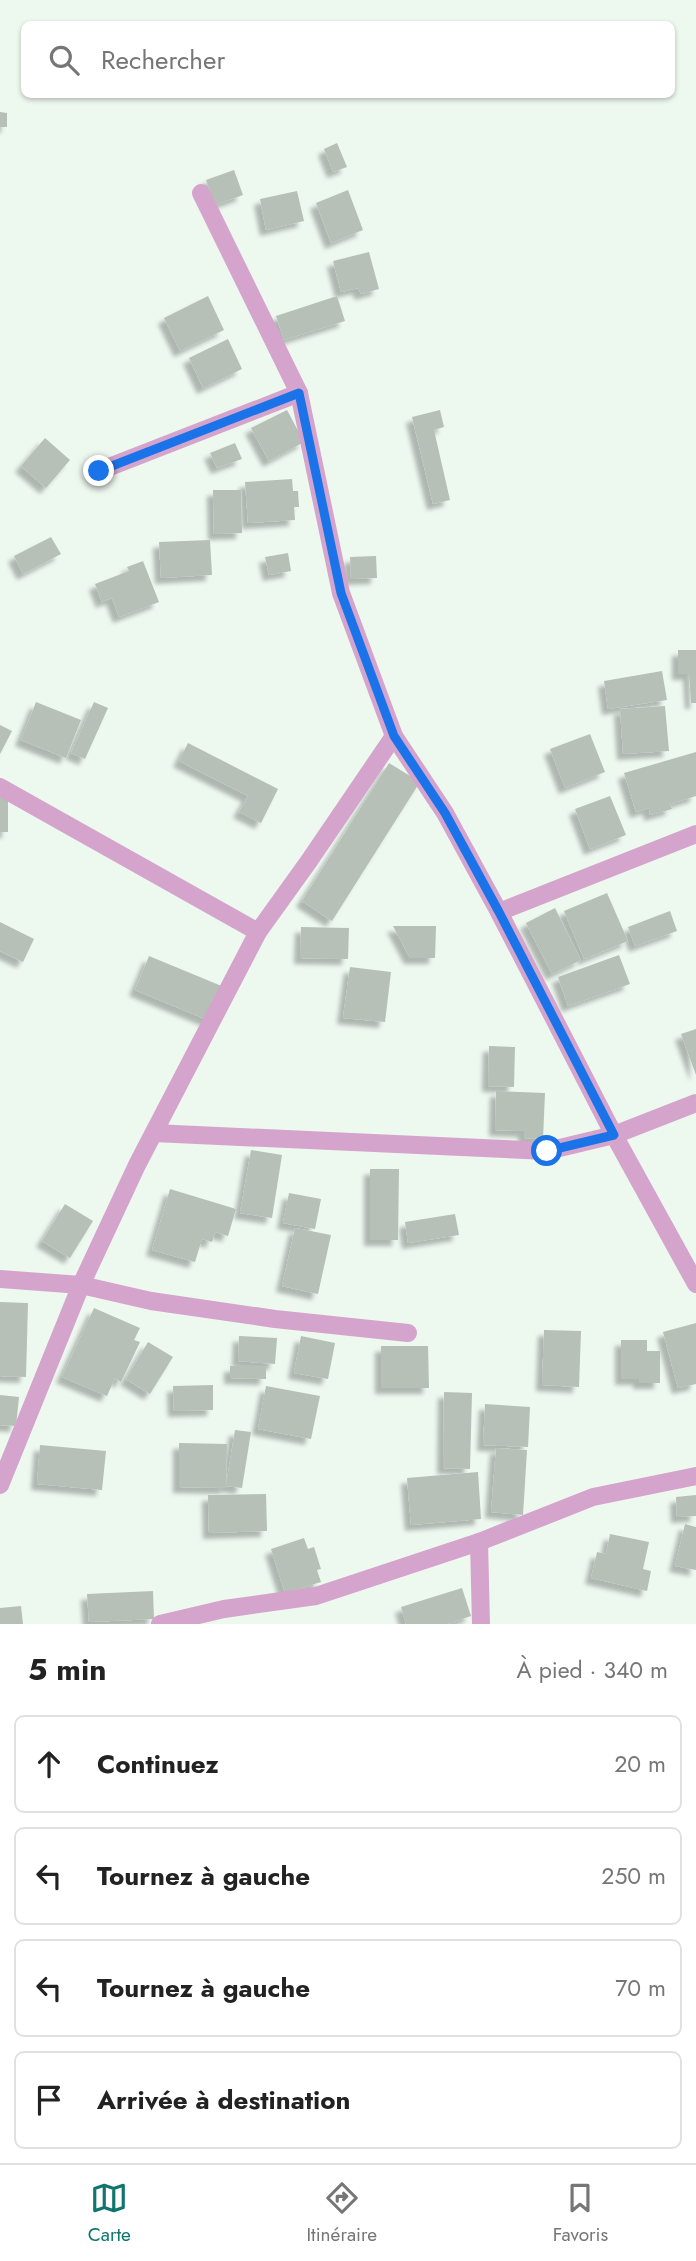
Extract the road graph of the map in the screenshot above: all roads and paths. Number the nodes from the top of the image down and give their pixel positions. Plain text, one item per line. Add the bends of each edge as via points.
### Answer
1 (201, 193) dead end
2 (299, 393) junction
3 (99, 471) dead end
4 (394, 736) junction
5 (0, 787) edge
6 (696, 834) edge
7 (499, 912) junction
8 (258, 932) junction
9 (696, 1103) edge
10 (155, 1133) junction
11 (614, 1135) junction
12 (0, 1279) edge
13 (696, 1284) edge
14 (81, 1285) junction
15 (408, 1334) dead end
16 (696, 1476) edge
17 (0, 1485) edge
18 (479, 1542) junction
19 (160, 1624) edge
20 (481, 1624) edge

1 - 2 street
2 - 3 street
2 - 4 street via 341,593
4 - 7 street via 445,813
4 - 8 street
5 - 8 street
6 - 7 street
7 - 11 street
8 - 10 street
9 - 11 street
10 - 11 street via 547,1151
10 - 14 street
11 - 13 street
12 - 14 street
14 - 15 street via 151,1301
14 - 17 street
16 - 18 street via 593,1497
18 - 19 street via 316,1596
18 - 20 street

